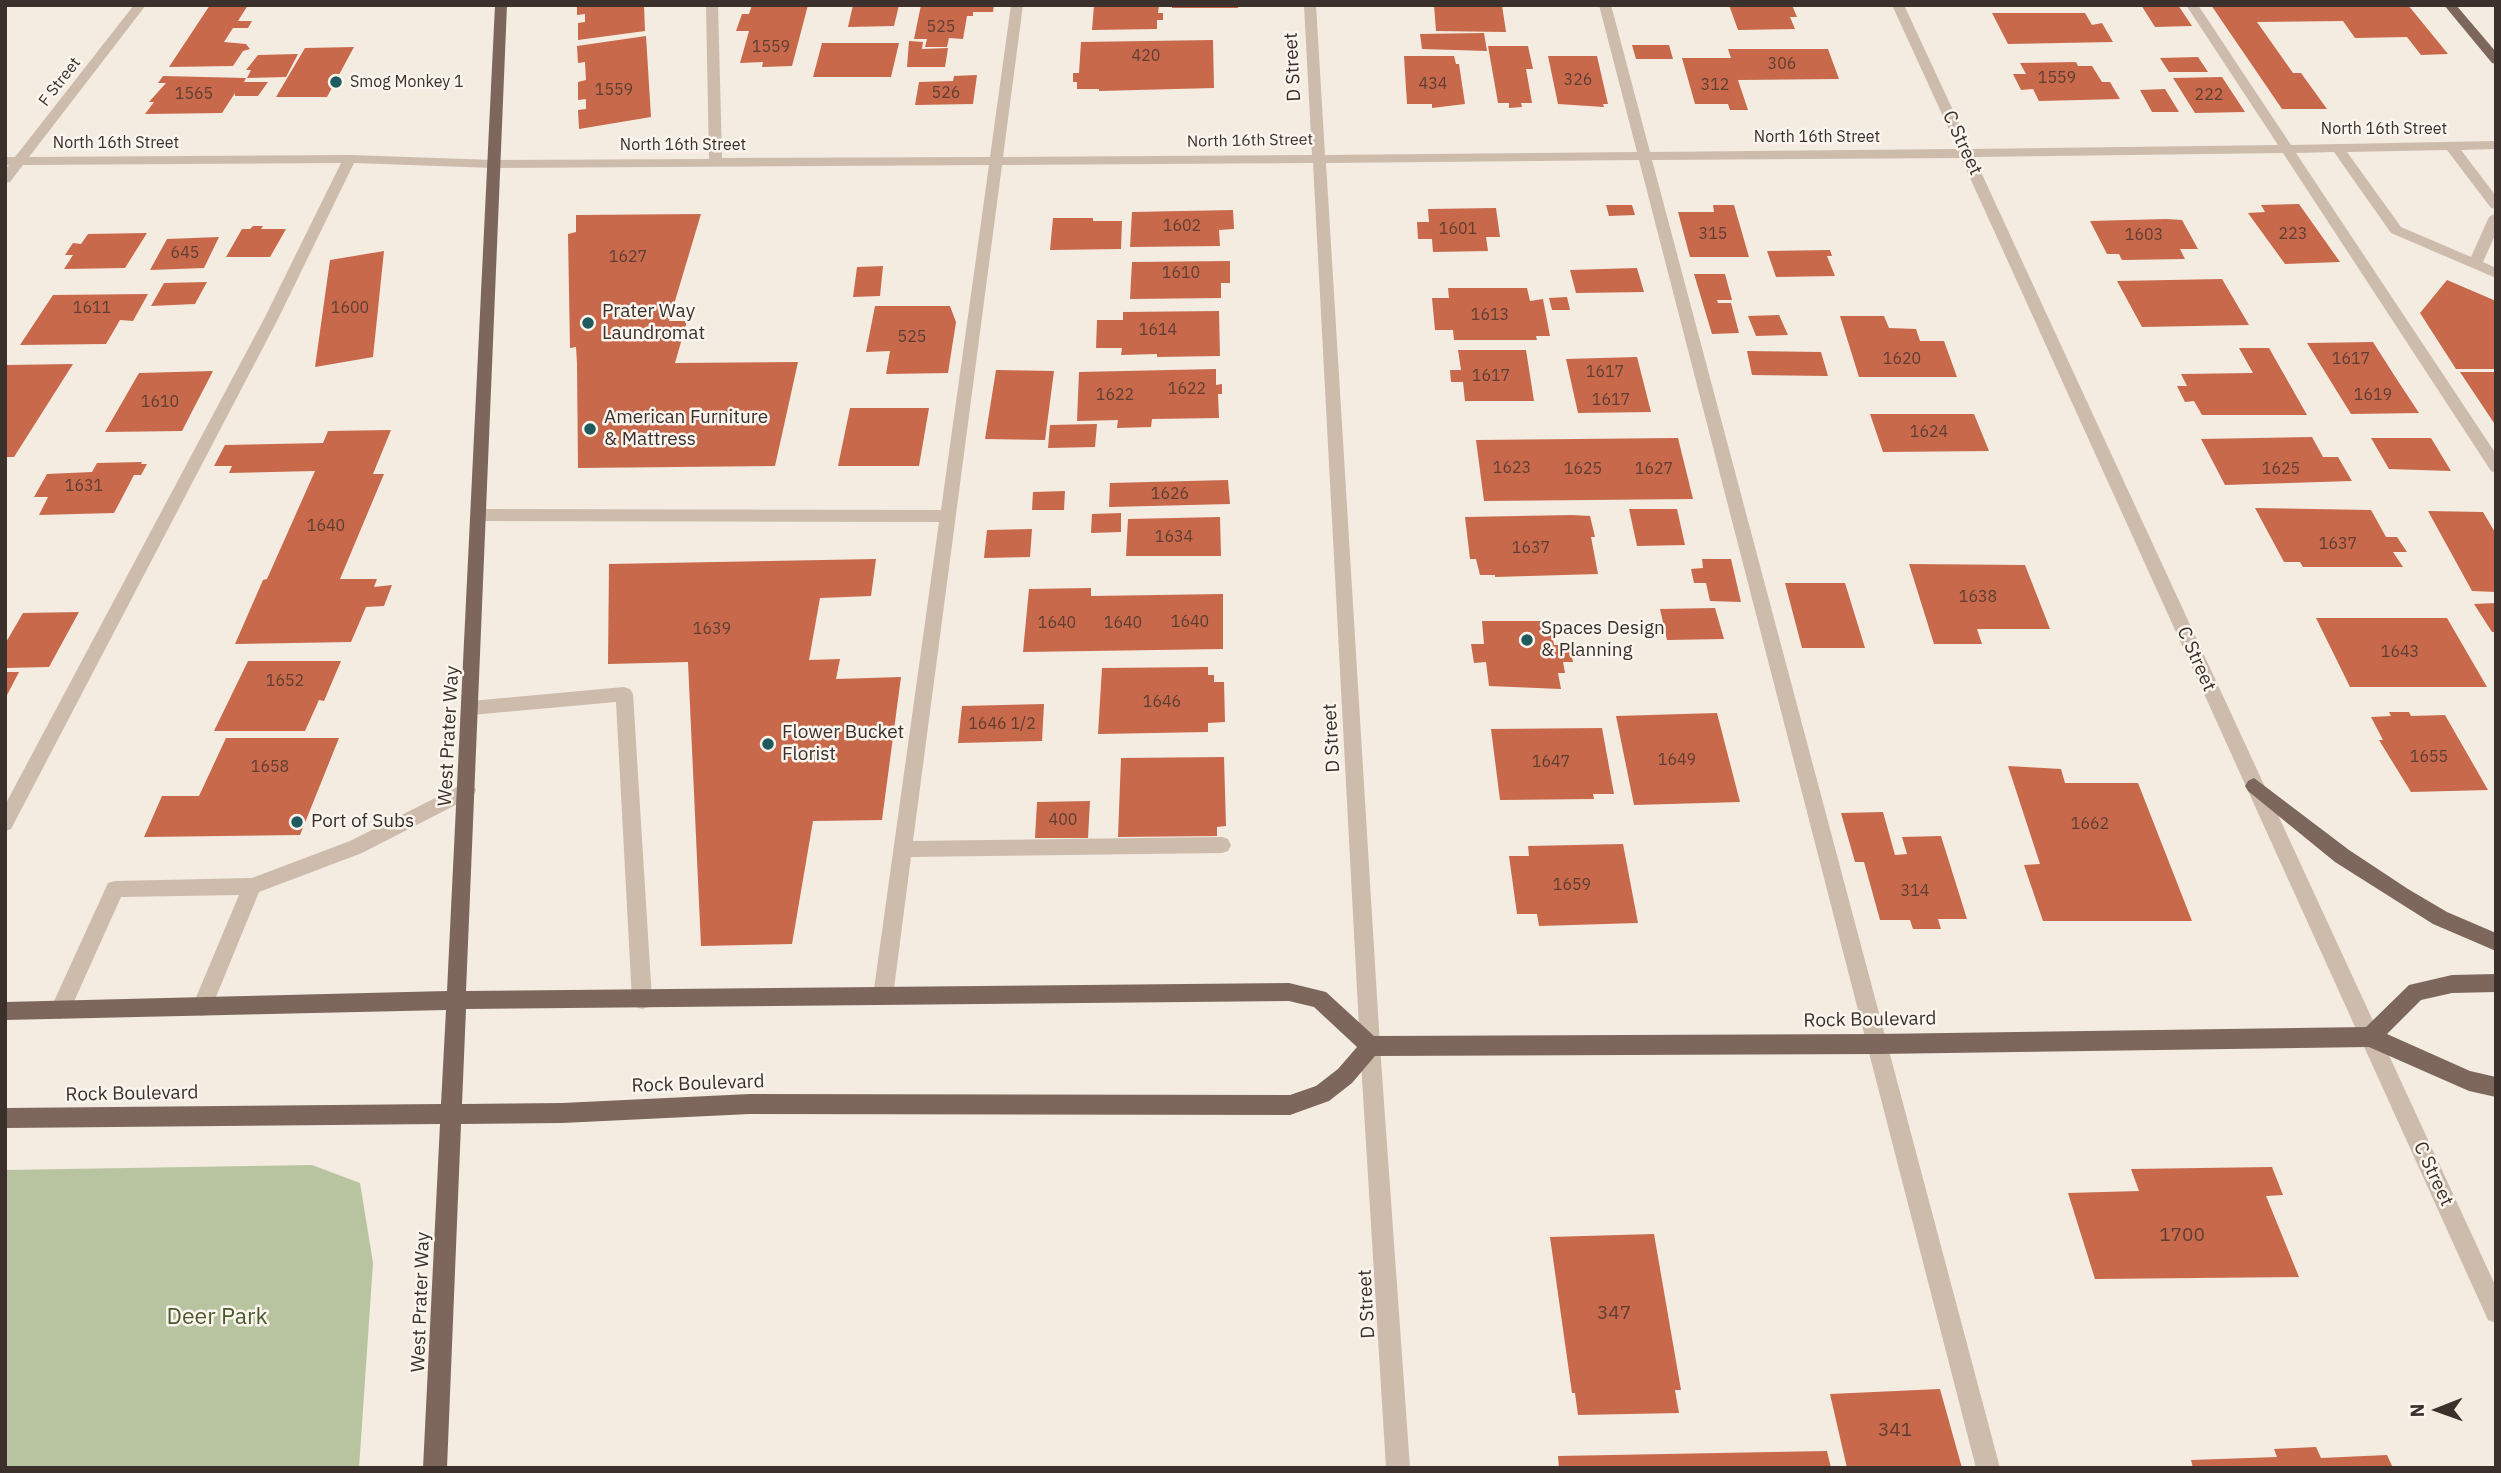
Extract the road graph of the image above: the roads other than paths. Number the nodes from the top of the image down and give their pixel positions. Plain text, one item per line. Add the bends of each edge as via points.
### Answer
1 (140, 5) edge
2 (501, 5) edge
3 (712, 5) edge
4 (1017, 5) edge
5 (1310, 5) edge
6 (1605, 5) edge
7 (1898, 5) edge
8 (2192, 5) edge
9 (2450, 5) edge
10 (2496, 60) edge
11 (2496, 145) edge
12 (2451, 146) junction
13 (2285, 147) junction
14 (2337, 147) junction
15 (1966, 153) junction
16 (1643, 155) junction
17 (1320, 158) junction
18 (350, 159) junction
19 (995, 160) junction
20 (12, 161) edge
21 (716, 163) junction
22 (494, 164) junction
23 (5, 179) edge
24 (2496, 205) edge
25 (2496, 217) edge
26 (2475, 264) junction
27 (2496, 273) edge
28 (2496, 467) edge
29 (480, 515) junction
30 (948, 516) junction
31 (471, 708) junction
32 (2254, 786) junction
33 (467, 790) junction
34 (5, 823) edge
35 (1222, 845) dead end
36 (903, 849) junction
37 (252, 886) junction
38 (2496, 942) edge
39 (2496, 983) edge
40 (883, 996) junction
41 (456, 1000) junction
42 (642, 1000) junction
43 (202, 1007) junction
44 (60, 1010) junction
45 (5, 1011) edge
46 (2370, 1037) junction
47 (1877, 1044) junction
48 (1370, 1046) junction
49 (2496, 1087) edge
50 (450, 1114) junction
51 (5, 1118) edge
52 (2496, 1311) edge
53 (435, 1468) edge
54 (1398, 1468) edge
55 (1988, 1468) edge

1 - 20 street, F Street
2 - 22 main road, West Prater Way
3 - 21 street
4 - 19 street
5 - 17 street, D Street
6 - 16 street
7 - 15 street, C Street
8 - 13 street
9 - 10 main road
11 - 12 street, North 16th Street
12 - 14 street, North 16th Street
12 - 24 street
13 - 14 street, North 16th Street
13 - 15 street, North 16th Street
13 - 28 street
14 - 26 street via 2396,230
15 - 16 street, North 16th Street
15 - 32 street, C Street
16 - 17 street, North 16th Street
16 - 47 street
17 - 19 street, North 16th Street
17 - 48 street, D Street
18 - 20 street, North 16th Street
18 - 22 street, North 16th Street
18 - 34 street
19 - 21 street, North 16th Street
19 - 30 street
20 - 23 street, F Street
21 - 22 street, North 16th Street
22 - 29 main road, West Prater Way
25 - 26 street
26 - 27 street
29 - 30 street
29 - 31 main road, West Prater Way
30 - 36 street
31 - 33 main road, West Prater Way
31 - 42 street via 624,694
32 - 38 main road via 2342,856 2401,895
32 - 46 street, C Street
33 - 37 street via 356,847
33 - 41 main road, West Prater Way
35 - 36 street
36 - 40 street
37 - 43 street
37 - 44 street via 115,889
39 - 46 main road via 2452,984 2416,992
40 - 42 main road
40 - 48 main road via 1289,992 1319,999
41 - 42 main road
41 - 43 main road
41 - 50 main road, West Prater Way
43 - 44 main road
44 - 45 main road
46 - 47 main road, Rock Boulevard
46 - 49 main road, Rock Boulevard via 2469,1082
46 - 52 street, C Street
47 - 48 main road, Rock Boulevard
47 - 55 street
48 - 50 main road, Rock Boulevard via 1345,1076 1322,1094 1290,1105 750,1104
48 - 54 street, D Street
50 - 51 main road, Rock Boulevard
50 - 53 main road, West Prater Way

